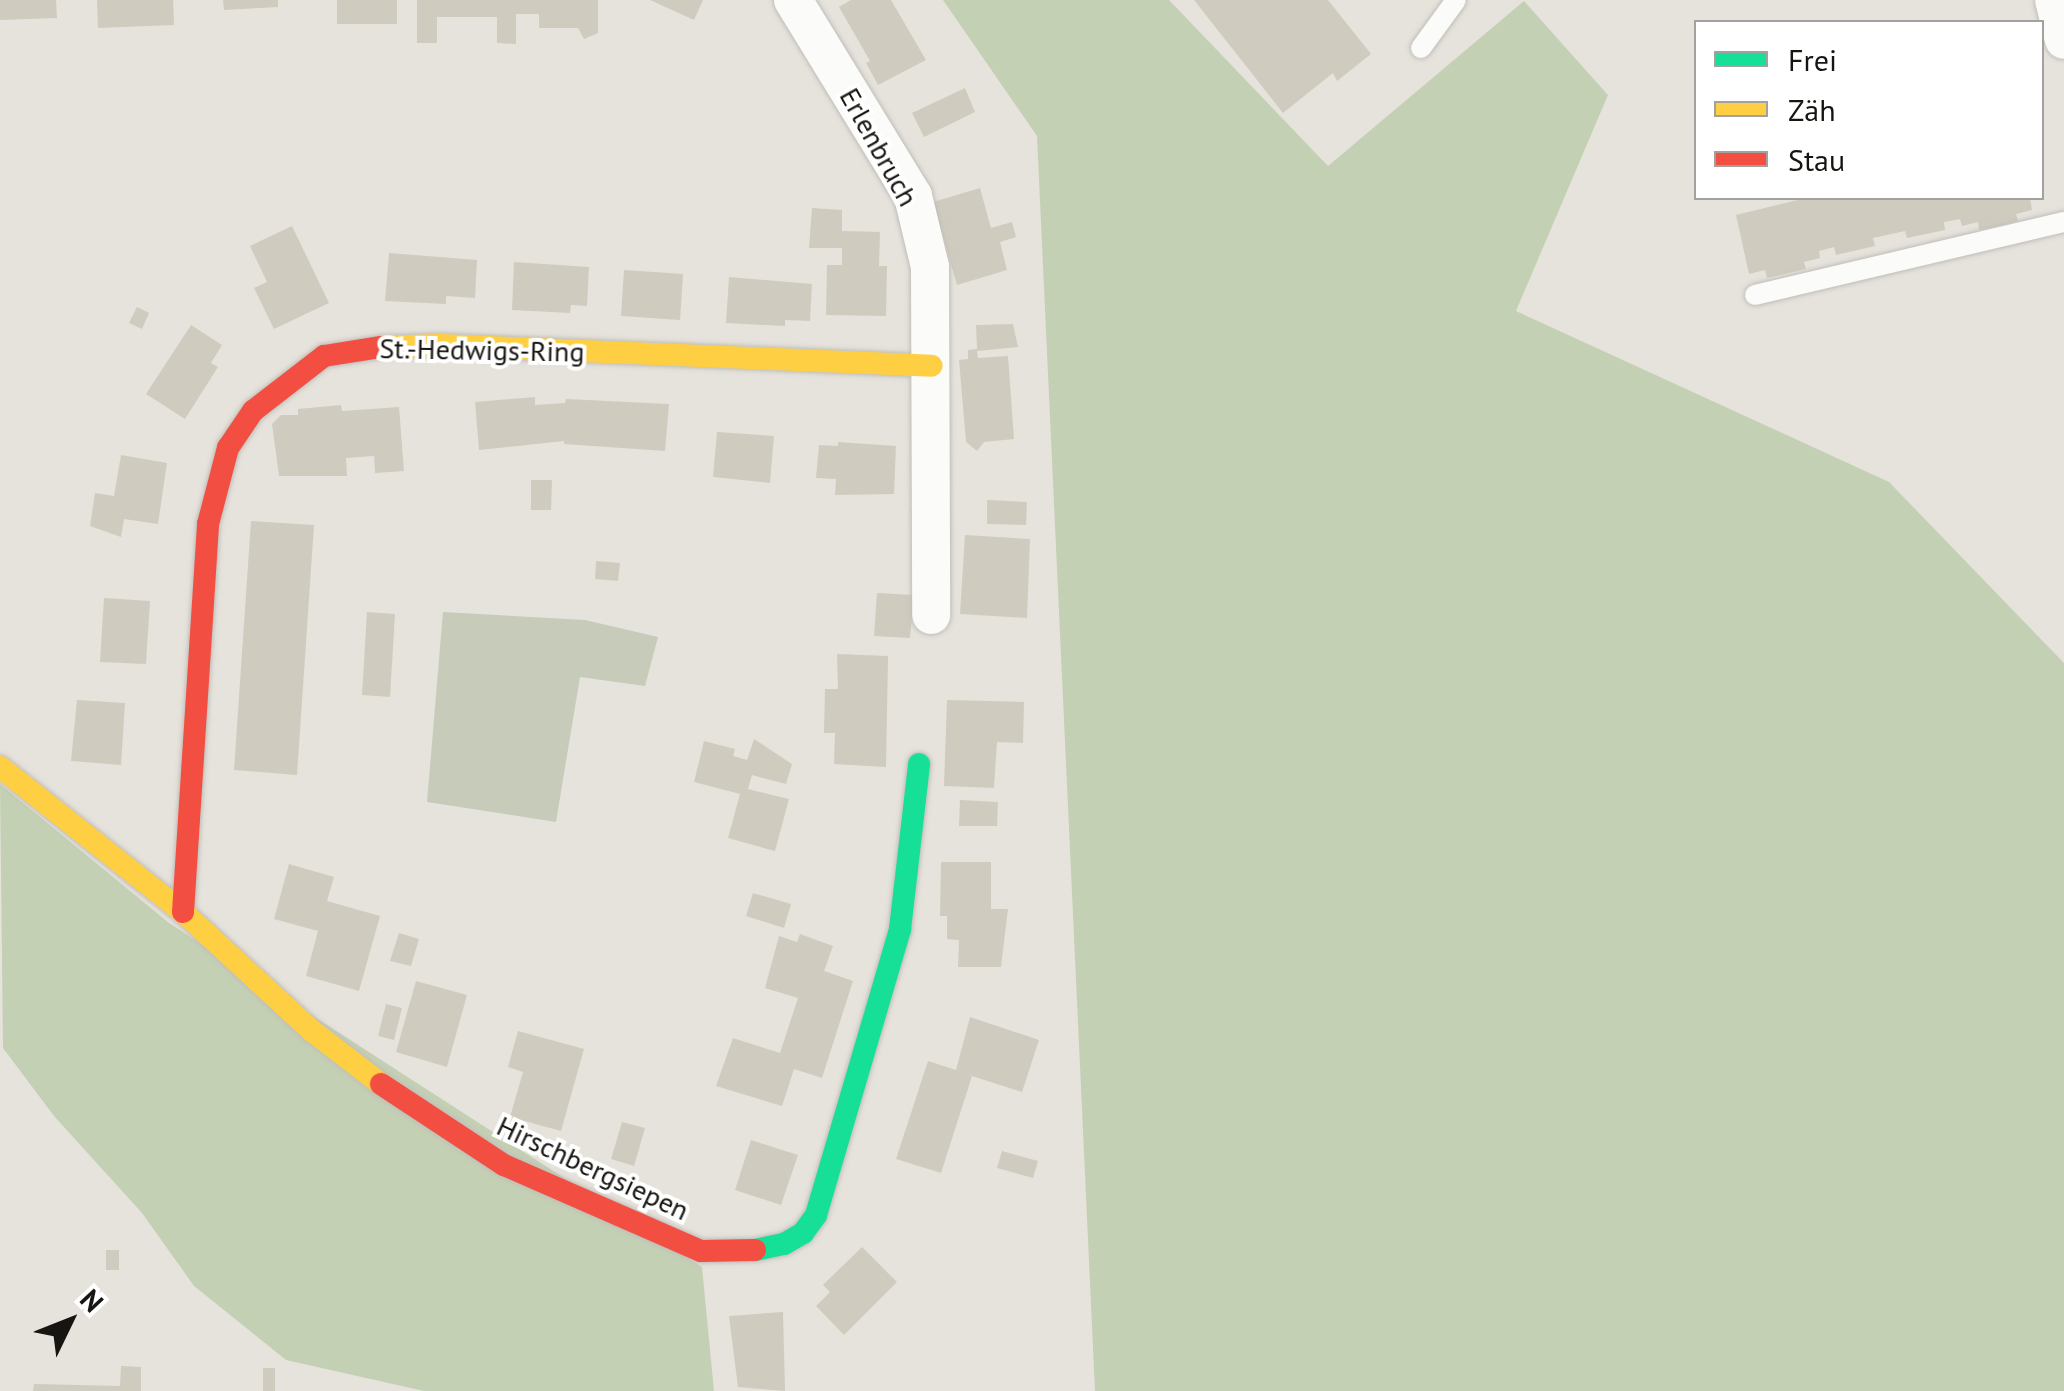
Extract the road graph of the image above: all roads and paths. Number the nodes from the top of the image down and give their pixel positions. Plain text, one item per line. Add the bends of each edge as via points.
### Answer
1 (793, 0) edge
2 (1456, 0) edge
3 (2054, 0) edge
4 (2064, 40) edge
5 (1421, 48) dead end
6 (2064, 222) edge
7 (1755, 295) dead end
8 (932, 366) junction
9 (932, 615) dead end
10 (919, 764) dead end
11 (0, 767) edge
12 (184, 912) junction

1 - 8 street, Erlenbruch via 913,196 930,267
2 - 5 lane
3 - 4 street
6 - 7 lane
8 - 9 street
8 - 12 street, St.-Hedwigs-Ring via 439,345 324,356 292,378 253,411 228,448 208,524
10 - 12 street, Hirschbergsiepen via 900,930 835,1158 803,1233 762,1250 701,1251 504,1165 400,1100
11 - 12 street, Hirschbergsiepen

